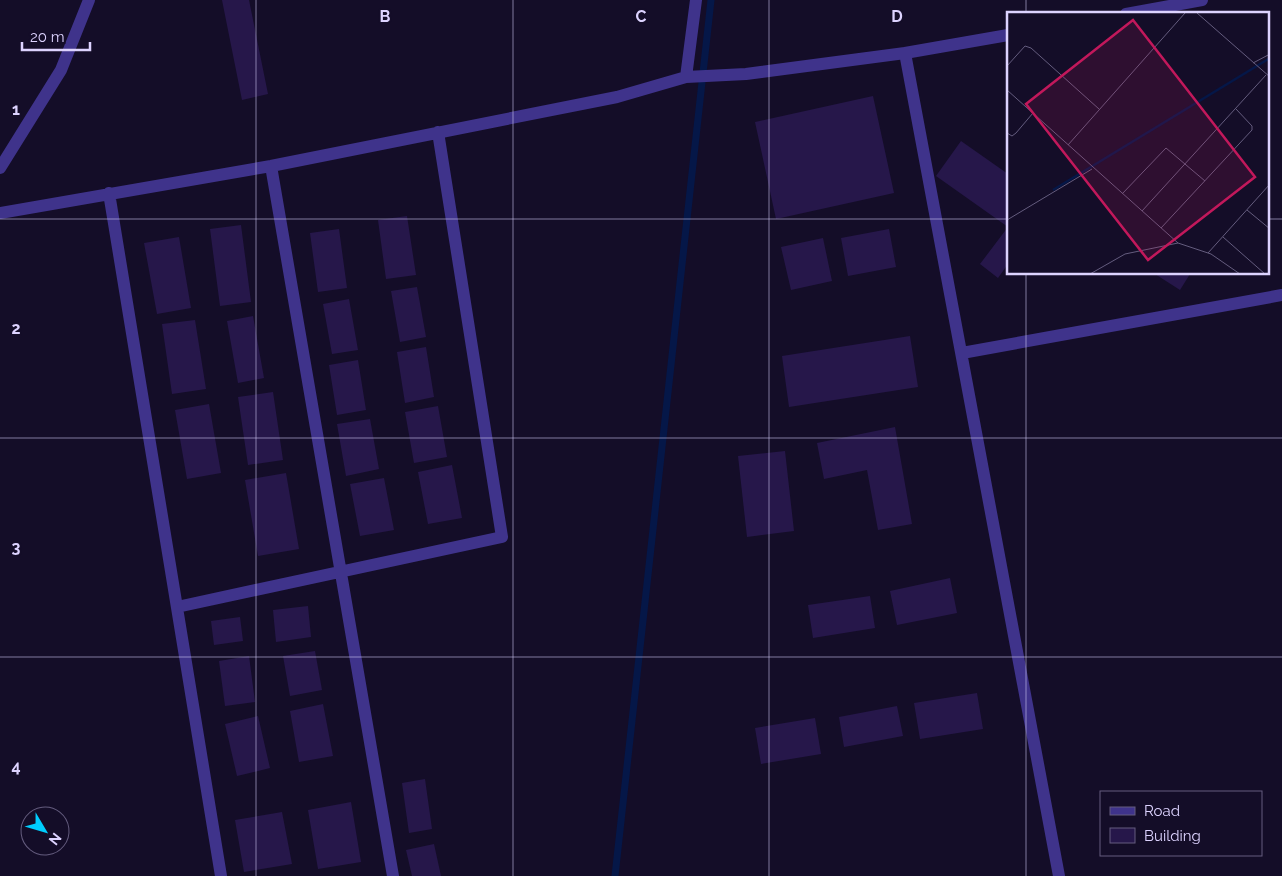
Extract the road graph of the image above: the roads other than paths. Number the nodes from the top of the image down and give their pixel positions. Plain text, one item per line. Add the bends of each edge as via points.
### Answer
1 (89, 0) edge
2 (696, 0) edge
3 (1202, 0) edge
4 (1137, 12) edge
5 (1007, 35) edge
6 (905, 53) junction
7 (686, 77) junction
8 (438, 132) junction
9 (271, 166) junction
10 (0, 168) edge
11 (110, 194) junction
12 (0, 213) edge
13 (1282, 295) edge
14 (962, 354) junction
15 (341, 571) junction
16 (177, 607) junction
17 (221, 876) edge
18 (393, 876) edge
19 (1059, 876) edge

1 - 10 street via 61,70
2 - 7 street
3 - 4 street
5 - 6 street
6 - 7 street
6 - 14 street
7 - 8 street via 617,96
8 - 9 street
8 - 15 street via 502,537
9 - 11 street
9 - 15 street
11 - 12 street
11 - 16 street
13 - 14 street
14 - 19 street
15 - 16 street
15 - 18 street
16 - 17 street

